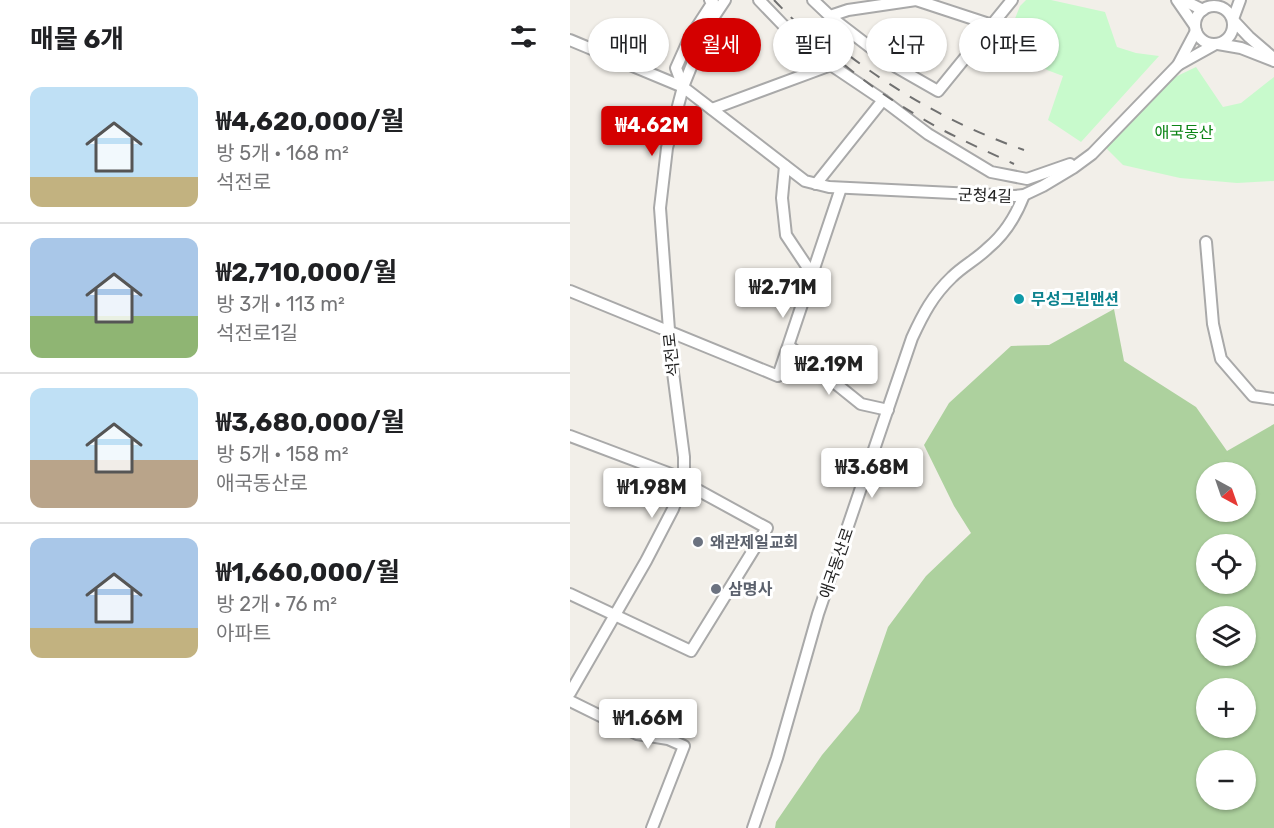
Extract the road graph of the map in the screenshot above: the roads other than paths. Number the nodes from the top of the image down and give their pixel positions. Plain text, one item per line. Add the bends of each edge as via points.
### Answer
1 (710, 0) edge
2 (725, 0) edge
3 (759, 0) edge
4 (925, 0) edge
5 (1012, 0) edge
6 (1184, 0) edge
7 (1240, 0) edge
8 (818, 2) edge
9 (1215, 4) edge
10 (940, 8) junction
11 (830, 16) junction
12 (776, 18) edge
13 (969, 18) edge
14 (998, 18) edge
15 (1233, 20) junction
16 (1195, 29) junction
17 (570, 40) edge
18 (1216, 45) junction
19 (1274, 59) edge
20 (1178, 65) junction
21 (959, 66) edge
22 (812, 72) edge
23 (841, 72) edge
24 (683, 87) junction
25 (883, 100) junction
26 (712, 109) junction
27 (1092, 154) junction
28 (786, 166) junction
29 (816, 184) junction
30 (841, 188) junction
31 (1024, 195) junction
32 (1206, 242) dead end
33 (812, 274) junction
34 (570, 291) edge
35 (669, 332) junction
36 (789, 346) junction
37 (1274, 399) edge
38 (888, 410) junction
39 (570, 436) edge
40 (683, 480) junction
41 (570, 594) edge
42 (616, 614) junction
43 (570, 693) edge
44 (570, 701) edge
45 (652, 828) edge
46 (753, 828) edge

1 - 24 street via 713,2 676,68
2 - 24 street, 석전로 via 707,27
3 - 12 street
4 - 10 street
5 - 14 street
6 - 9 street
6 - 16 street
7 - 15 street
8 - 11 street
9 - 15 street
9 - 16 street via 1196,20
10 - 11 street via 916,0
10 - 13 street
11 - 21 street via 896,68 938,91
15 - 18 street via 1229,38
15 - 19 street
16 - 18 street via 1206,43
16 - 20 street, 군청4길
17 - 24 street, 군청4길
18 - 19 street
18 - 20 street, 군청4길
20 - 27 street, 군청4길
22 - 26 street
23 - 25 street
24 - 26 street, 군청4길
24 - 35 street, 석전로 via 668,148 660,208
25 - 27 street via 928,134 991,172 1027,179
25 - 29 street
26 - 28 street, 군청4길
27 - 31 street, 군청4길
28 - 29 street, 군청4길 via 805,181
28 - 33 street via 782,198 786,235
29 - 30 street, 군청4길
30 - 31 street, 군청4길
30 - 33 street
31 - 38 street, 애국동산로 via 1007,228 989,248 952,276 926,306
32 - 37 street via 1213,324 1221,359 1253,396
33 - 36 street
34 - 35 street
35 - 36 street via 778,376
35 - 40 street, 석전로 via 684,457
36 - 38 street via 861,404
38 - 46 street, 애국동산로 via 818,614
39 - 40 street
40 - 42 street, 석전로 via 673,509
40 - 42 street via 767,528 691,651
41 - 42 street
42 - 43 street, 석전로
44 - 45 street via 637,734 684,746

